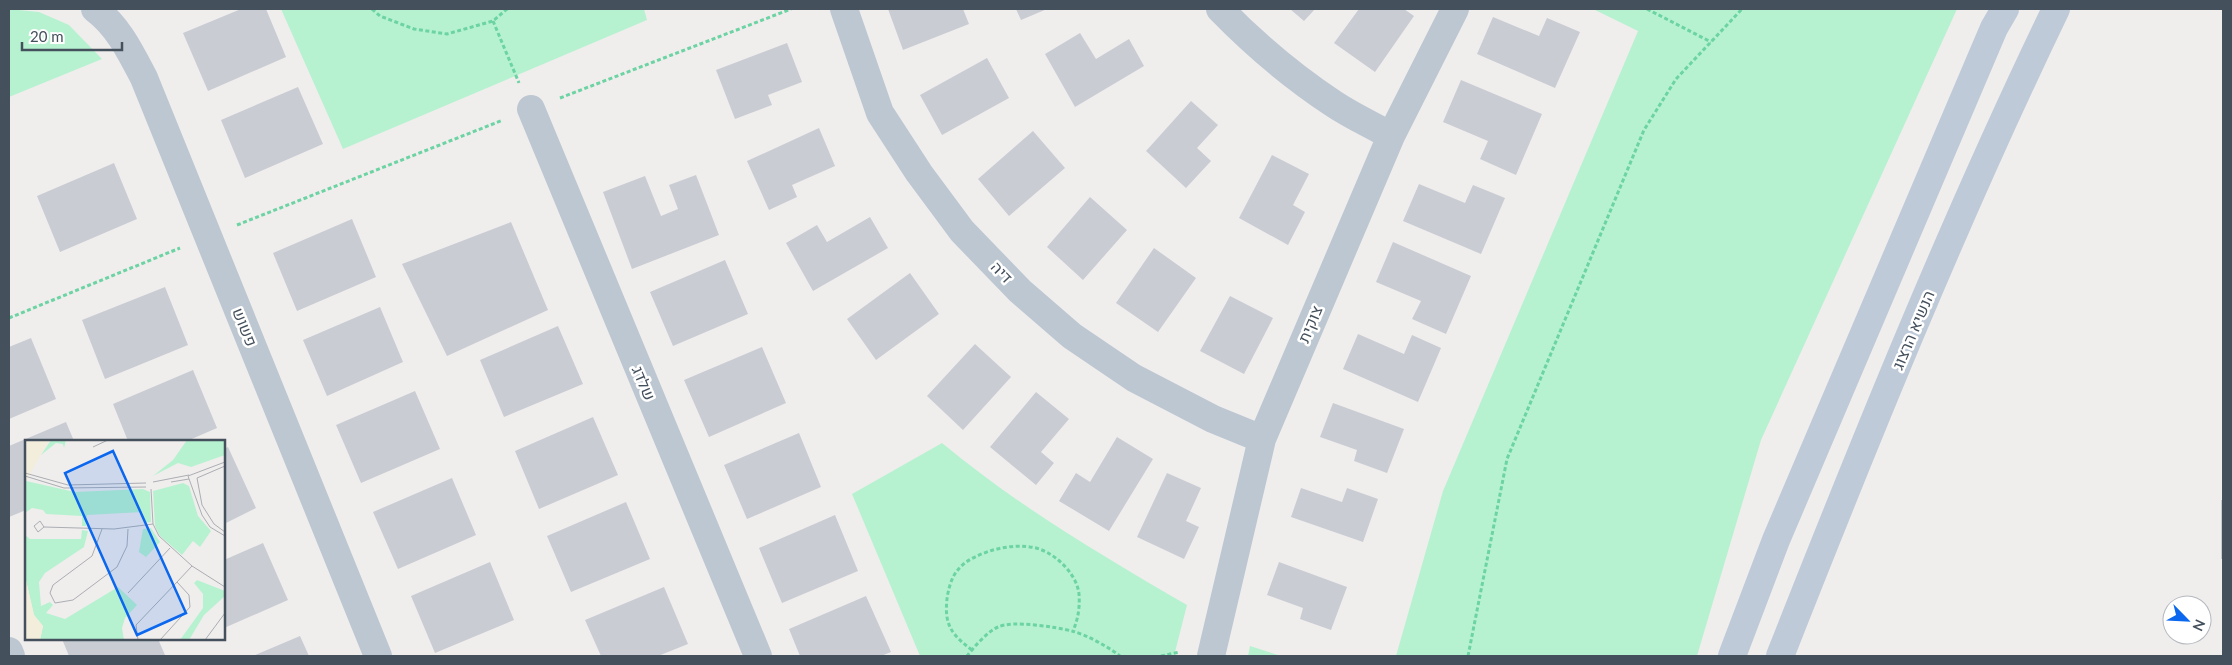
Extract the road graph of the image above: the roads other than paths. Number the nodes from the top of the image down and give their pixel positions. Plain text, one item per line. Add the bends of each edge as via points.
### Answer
1 (95, 9) edge
2 (844, 9) edge
3 (1220, 9) edge
4 (1455, 9) edge
5 (2005, 9) edge
6 (2056, 9) edge
7 (531, 109) road end
8 (1391, 136) junction
9 (1262, 440) junction
10 (9, 651) edge
11 (11, 656) edge
12 (378, 656) edge
13 (758, 656) edge
14 (1211, 656) edge
15 (1732, 656) edge
16 (1780, 656) edge

1 - 12 street, פשוש via 103,14 124,41 144,78
2 - 9 street, דיה via 880,113 962,232 1020,291 1072,336 1134,378
3 - 8 street via 1293,74 1335,105
4 - 8 street, צוקית
5 - 15 street via 1994,28 1776,540
6 - 16 street, הנשיא הרצוג via 2004,116 1842,498
7 - 13 street, שלדג
8 - 9 street, צוקית
9 - 14 street, צוקית
10 - 11 street

